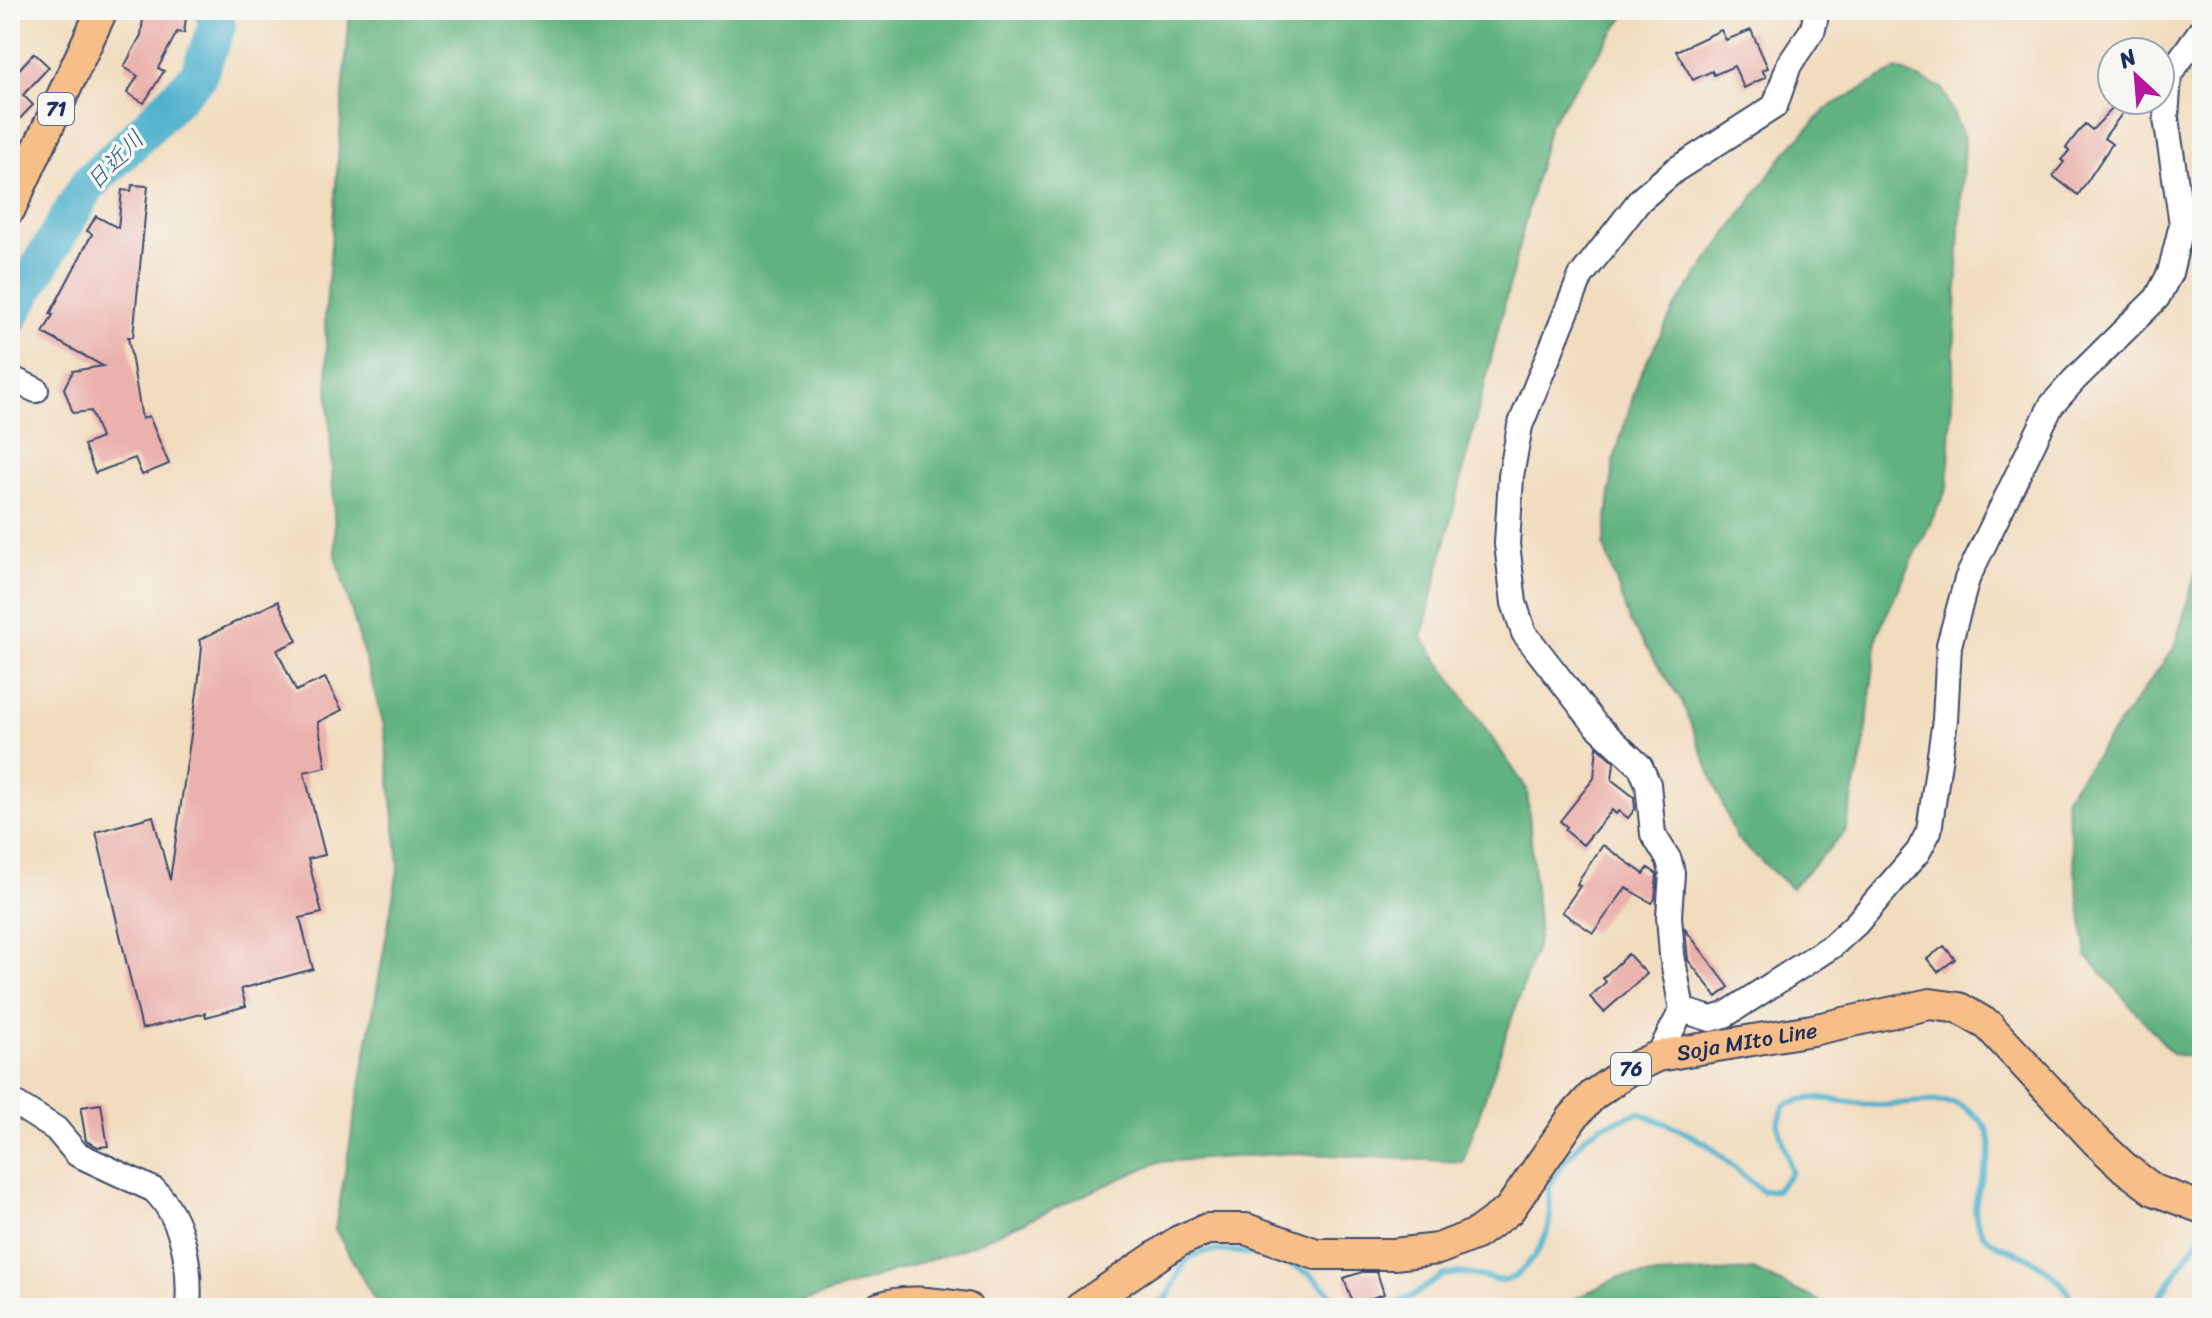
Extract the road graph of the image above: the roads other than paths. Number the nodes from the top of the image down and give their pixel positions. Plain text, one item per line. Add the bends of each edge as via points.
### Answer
1 (102, 10) edge
2 (1817, 10) edge
3 (2202, 29) edge
4 (10, 209) edge
5 (10, 378) edge
6 (36, 390) dead end
7 (1682, 1010) junction
8 (1658, 1056) junction
9 (10, 1100) edge
10 (2202, 1208) edge
11 (188, 1308) edge
12 (879, 1308) edge
13 (967, 1308) edge
14 (1080, 1308) edge

1 - 4 main road, 71
2 - 7 street via 1775,106 1675,170 1640,200 1581,276 1520,426 1511,476 1507,544 1514,603 1524,633 1595,724 1640,766 1648,784 1653,834 1672,873 1670,929
3 - 7 street via 2169,75 2166,118 2182,224 2170,273 2157,298 2051,406 1967,579 1949,645 1945,720 1929,831 1918,852 1832,946 1725,1015 1711,1019
5 - 6 street
7 - 8 street
8 - 10 main road, Soja MIto Line / 76 via 1930,1004 1959,1008 1988,1025 2126,1169 2154,1190
8 - 14 main road, Soja MIto Line / 76 via 1593,1095 1509,1210 1476,1234 1438,1249 1316,1254 1246,1229 1207,1229 1179,1241
9 - 11 street via 56,1129 77,1154 164,1199 183,1241
12 - 13 main road via 937,1303

